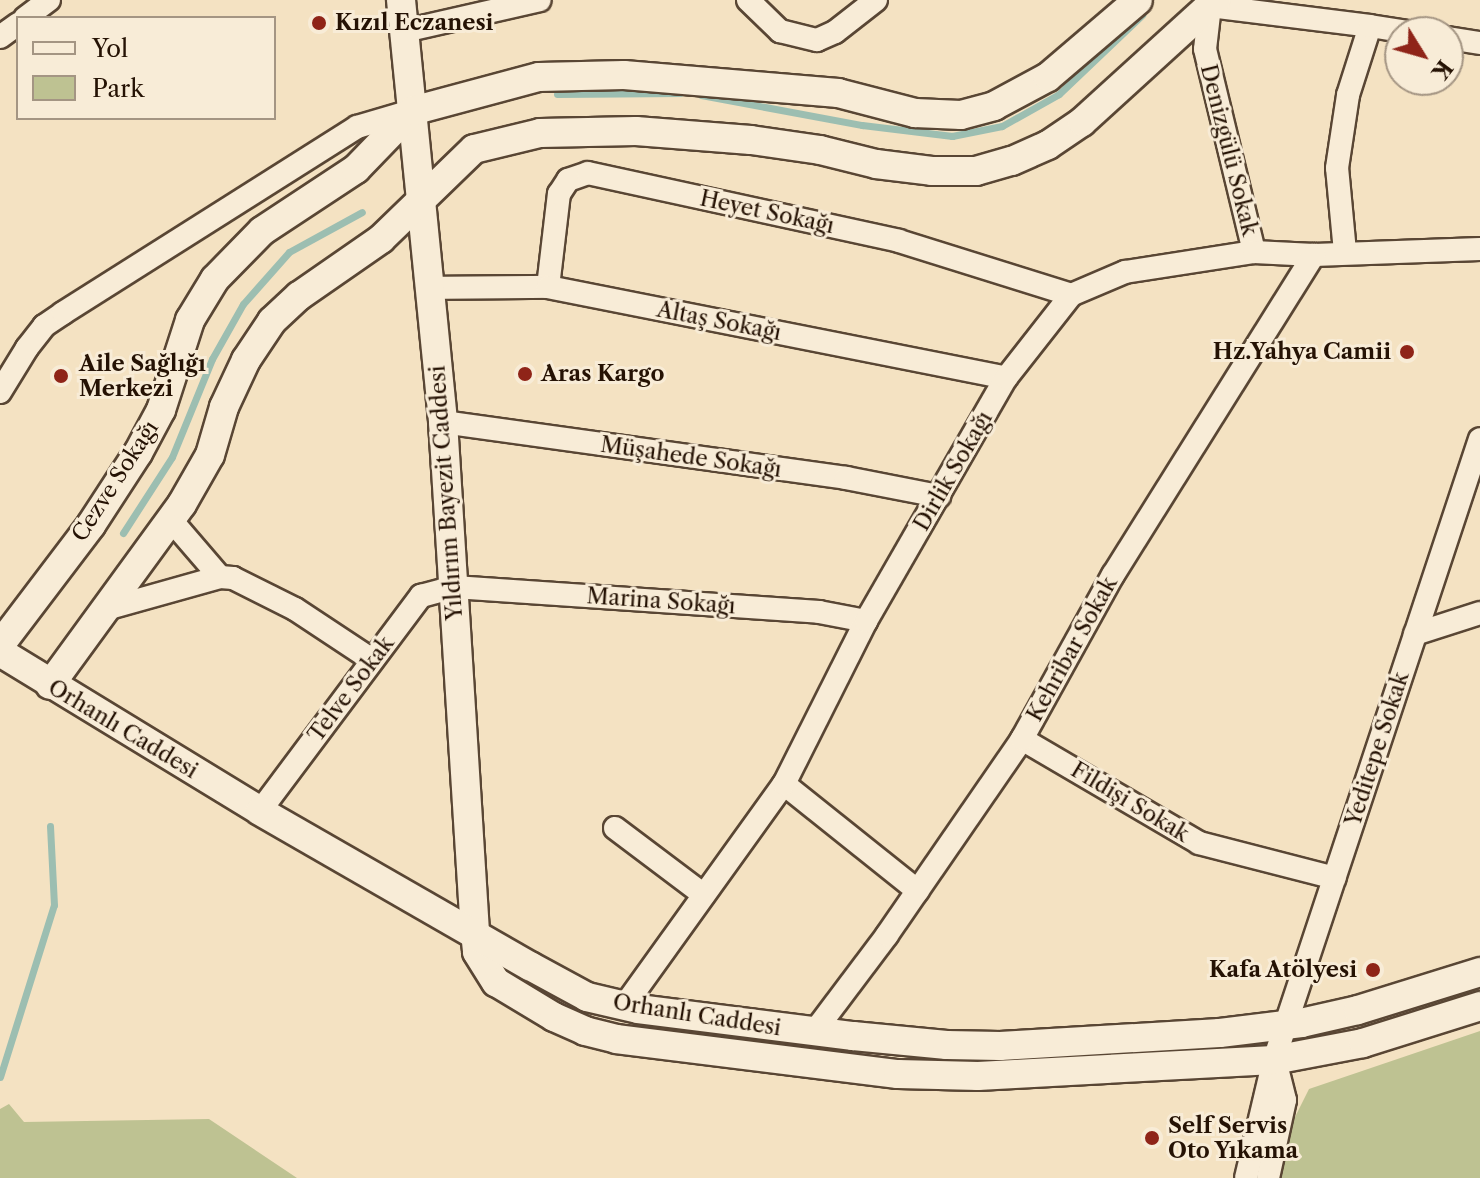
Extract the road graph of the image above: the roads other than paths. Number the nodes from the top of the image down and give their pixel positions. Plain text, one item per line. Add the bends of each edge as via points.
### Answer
1 (49, 0) edge
2 (401, 0) edge
3 (540, 0) edge
4 (748, 0) edge
5 (876, 0) edge
6 (1138, 0) edge
7 (1211, 2) edge
8 (28, 16) edge
9 (1370, 26) junction
10 (1384, 28) edge
11 (404, 31) junction
12 (412, 111) junction
13 (423, 197) junction
14 (1480, 249) edge
15 (1254, 252) junction
16 (1345, 252) junction
17 (1314, 255) junction
18 (548, 287) junction
19 (429, 288) junction
20 (1071, 295) junction
21 (1006, 378) junction
22 (0, 392) edge
23 (443, 422) junction
24 (1480, 439) edge
25 (939, 496) junction
26 (171, 520) junction
27 (220, 577) junction
28 (454, 587) junction
29 (106, 609) junction
30 (1480, 613) edge
31 (866, 621) junction
32 (1415, 634) junction
33 (0, 645) edge
34 (0, 652) edge
35 (372, 660) junction
36 (50, 685) junction
37 (1022, 739) junction
38 (784, 784) junction
39 (260, 811) junction
40 (615, 828) dead end
41 (1335, 878) junction
42 (918, 891) junction
43 (704, 895) junction
44 (475, 932) junction
45 (1480, 972) edge
46 (496, 982) joint
47 (625, 1005) junction
48 (1480, 1006) edge
49 (1288, 1025) junction
50 (814, 1032) junction
51 (1274, 1060) junction
52 (1246, 1178) edge
53 (1268, 1178) edge

1 - 8 street
2 - 11 street, Yıldırım Bayezit Caddesi
3 - 11 street
4 - 5 street via 780,31 817,40
6 - 12 street via 1048,77 994,106 961,115 915,113 838,93 624,75 539,77
7 - 9 street
7 - 13 street via 1082,122 1048,145 976,171 876,164 820,150 707,135 540,133 474,149
7 - 15 street, Denizgülü Sokak via 1205,49
9 - 10 street
9 - 16 street via 1348,95 1337,168
11 - 12 street, Yıldırım Bayezit Caddesi
12 - 13 street, Yıldırım Bayezit Caddesi
12 - 22 street via 357,127 63,313 44,326
12 - 33 street, Cezve Sokağı via 356,169 262,231 215,279 190,320 161,410 138,453
13 - 19 street, Yıldırım Bayezit Caddesi
13 - 26 street via 381,239 272,321 246,360 210,455
14 - 16 street, Dirlik Sokağı
15 - 17 street, Dirlik Sokağı
15 - 20 street, Dirlik Sokağı via 1125,272
16 - 17 street, Dirlik Sokağı
17 - 37 street, Kehribar Sokak via 1113,575
18 - 19 street, Altaş Sokağı
18 - 20 street, Heyet Sokağı via 559,194 568,180 588,173 899,241
18 - 21 street, Altaş Sokağı
19 - 23 street, Yıldırım Bayezit Caddesi
20 - 21 street, Dirlik Sokağı
21 - 25 street, Dirlik Sokağı
23 - 25 street, Müşahede Sokağı via 846,478
23 - 28 street, Yıldırım Bayezit Caddesi
24 - 32 street, Yeditepe Sokak
25 - 31 street, Dirlik Sokağı
26 - 27 street
26 - 29 street
27 - 29 street
27 - 35 street via 255,586
28 - 31 street, Marina Sokağı via 819,612
28 - 35 street, Telve Sokak via 421,596
28 - 44 street, Yıldırım Bayezit Caddesi
29 - 36 street
30 - 32 street
31 - 38 street, Dirlik Sokağı
32 - 41 street, Yeditepe Sokak
34 - 36 street, Orhanlı Caddesi
35 - 39 street, Telve Sokak
36 - 39 street, Orhanlı Caddesi
37 - 41 street, Fildişi Sokak via 1199,843
37 - 42 street, Kehribar Sokak
38 - 42 street
38 - 43 street, Dirlik Sokağı
39 - 44 street, Orhanlı Caddesi
40 - 43 street
41 - 49 street, Yeditepe Sokak
42 - 50 street, Kehribar Sokak
43 - 47 street, Dirlik Sokağı
44 - 46 street, Yıldırım Bayezit Caddesi via 477,952
44 - 47 street, Orhanlı Caddesi via 587,997
45 - 49 street, Orhanlı Caddesi via 1358,1010
46 - 51 street, Orhanlı Caddesi via 554,1017 616,1039 898,1074 1008,1075
47 - 50 street, Orhanlı Caddesi
48 - 51 street, Orhanlı Caddesi via 1363,1043
49 - 50 street, Orhanlı Caddesi via 1000,1046
49 - 51 street, Yeditepe Sokak
51 - 52 street, Yeditepe Sokak
51 - 53 street via 1285,1100

